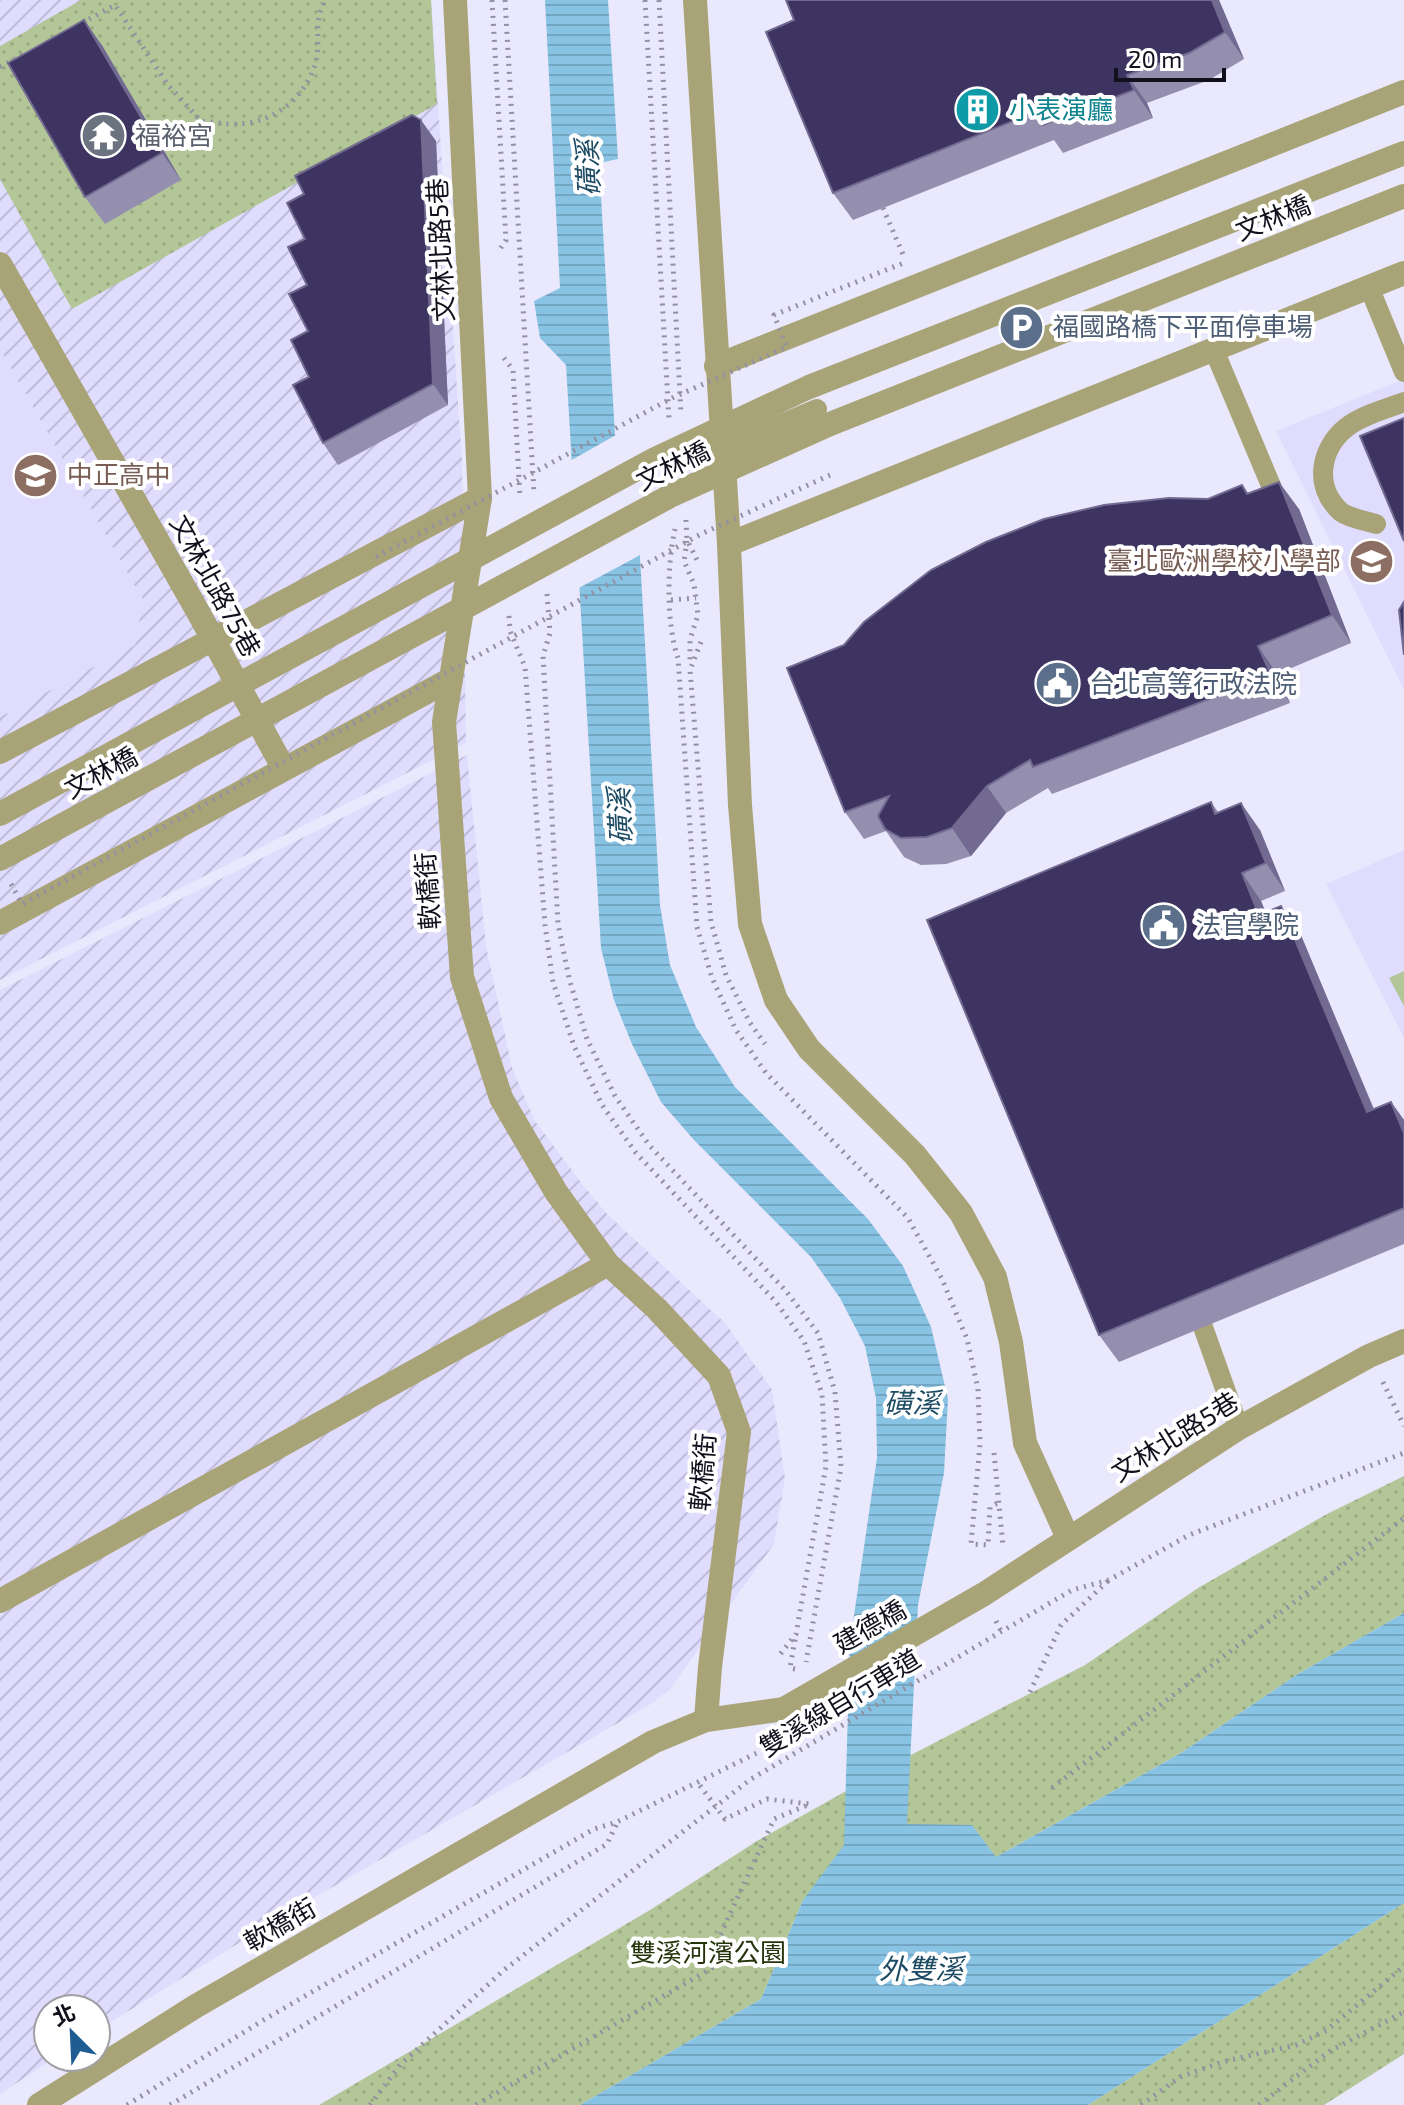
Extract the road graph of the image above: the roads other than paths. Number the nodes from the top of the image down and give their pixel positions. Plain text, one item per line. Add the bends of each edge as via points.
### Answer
1 (455, 0) edge
2 (695, 0) edge
3 (1404, 92) edge
4 (1404, 153) edge
5 (1404, 196) edge
6 (0, 264) edge
7 (1404, 273) edge
8 (1369, 287) junction
9 (1214, 350) junction
10 (716, 366) junction
11 (1404, 372) edge
12 (1404, 402) edge
13 (817, 409) dead end
14 (722, 449) junction
15 (1272, 488) edge
16 (480, 498) junction
17 (1376, 524) dead end
18 (729, 544) junction
19 (213, 638) junction
20 (451, 679) junction
21 (0, 752) edge
22 (284, 769) junction
23 (0, 814) edge
24 (5, 870) edge
25 (0, 923) edge
26 (608, 1264) junction
27 (1203, 1327) edge
28 (1404, 1341) edge
29 (1239, 1428) junction
30 (1068, 1538) junction
31 (984, 1594) joint
32 (0, 1601) edge
33 (706, 1720) junction
34 (39, 2105) edge

1 - 16 street, 文林北路5巷
2 - 10 street
3 - 10 street
4 - 23 street, 文林橋, bridge via 809,387 669,452
5 - 24 street, 文林橋, bridge via 830,424 672,495
6 - 19 street, 文林北路75巷
7 - 8 street
8 - 9 street
8 - 11 lane
9 - 15 lane
9 - 18 street
10 - 14 street
12 - 17 lane via 1350,424 1331,442 1322,467 1326,491 1343,513
13 - 14 lane
14 - 18 street
16 - 19 street
16 - 20 street, 軟橋街
18 - 30 street via 740,805 754,937 776,1000 809,1049 915,1155 961,1213 995,1277 1011,1342 1025,1443
19 - 21 street
19 - 22 street, 文林北路75巷
20 - 22 street
20 - 26 street, 軟橋街 via 444,722 462,977 501,1098 556,1192
22 - 25 street
26 - 32 street
26 - 33 street, 軟橋街 via 719,1376 739,1432
27 - 29 lane
28 - 29 street, 文林北路5巷
29 - 30 street, 文林北路5巷
30 - 31 street, 文林北路5巷
31 - 33 street, 建德橋 via 784,1709
33 - 34 street, 軟橋街 via 653,1742 320,1934

